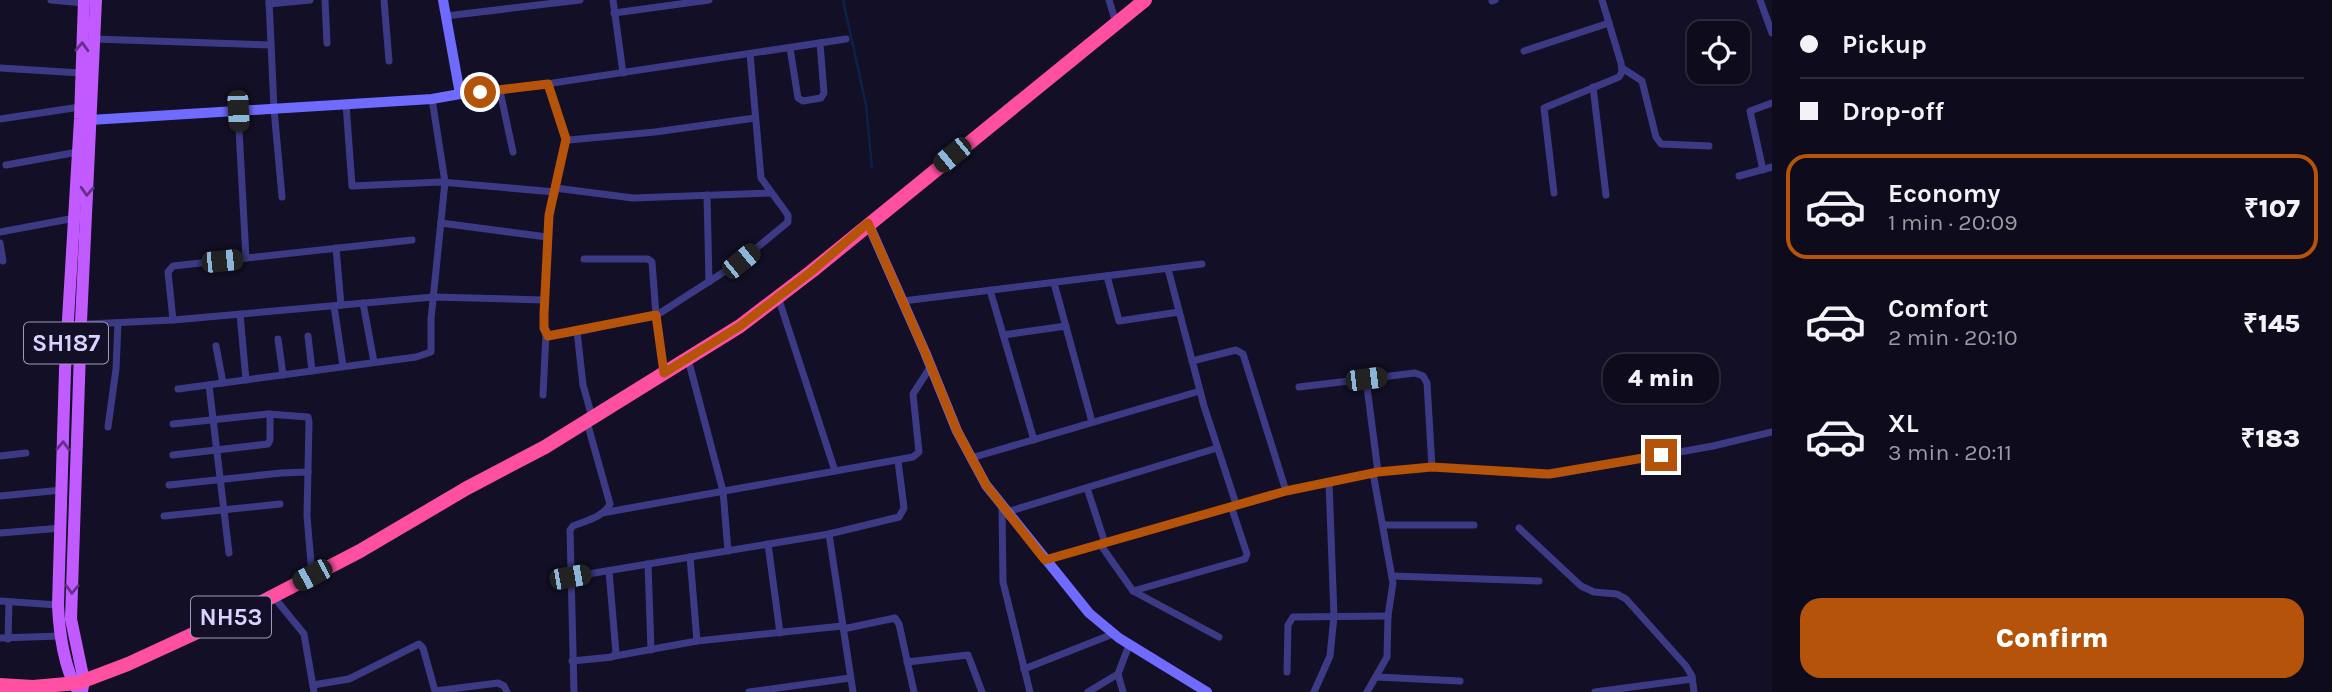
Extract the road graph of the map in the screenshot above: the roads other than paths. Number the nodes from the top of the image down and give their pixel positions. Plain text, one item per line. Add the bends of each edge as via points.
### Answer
1 (51, 0) edge
2 (310, 0) edge
3 (324, 0) edge
4 (384, 0) edge
5 (443, 0) edge
6 (580, 0) edge
7 (613, 0) edge
8 (709, 0) edge
9 (1109, 0) edge
10 (1145, 0) edge
11 (1601, 0) edge
12 (1760, 0) edge
13 (88, 1) edge
14 (269, 2) edge
15 (663, 3) edge
16 (614, 13) junction
17 (446, 16) junction
18 (1116, 23) junction
19 (1609, 23) junction
20 (1772, 33) edge
21 (94, 39) junction
22 (846, 39) dead end
23 (327, 43) dead end
24 (820, 43) junction
25 (271, 45) junction
26 (790, 48) junction
27 (1524, 51) dead end
28 (750, 54) junction
29 (389, 61) dead end
30 (0, 68) edge
31 (1622, 68) junction
32 (81, 73) junction
33 (623, 73) junction
34 (548, 84) junction
35 (1593, 87) junction
36 (500, 91) junction
37 (457, 94) junction
38 (437, 98) junction
39 (1772, 103) edge
40 (346, 104) junction
41 (80, 107) junction
42 (274, 109) junction
43 (238, 111) junction
44 (755, 118) junction
45 (0, 119) edge
46 (90, 120) junction
47 (566, 139) junction
48 (1709, 146) dead end
49 (78, 152) junction
50 (513, 152) dead end
51 (6, 165) dead end
52 (1772, 167) edge
53 (1763, 170) junction
54 (1739, 176) dead end
55 (443, 182) junction
56 (555, 190) junction
57 (771, 193) junction
58 (1554, 193) dead end
59 (707, 195) junction
60 (1606, 195) dead end
61 (282, 197) dead end
62 (80, 217) junction
63 (441, 223) junction
64 (868, 223) junction
65 (0, 232) edge
66 (547, 237) junction
67 (412, 240) dead end
68 (0, 243) edge
69 (336, 248) junction
70 (246, 258) junction
71 (584, 259) dead end
72 (4, 261) dead end
73 (1202, 264) dead end
74 (1168, 268) junction
75 (1107, 276) junction
76 (709, 282) junction
77 (1054, 283) junction
78 (990, 290) junction
79 (778, 297) junction
80 (430, 298) junction
81 (544, 300) junction
82 (903, 301) junction
83 (363, 303) junction
84 (337, 306) junction
85 (1179, 312) junction
86 (240, 314) junction
87 (656, 315) junction
88 (173, 320) junction
89 (118, 323) junction
90 (74, 325) junction
91 (1066, 326) junction
92 (578, 331) junction
93 (545, 333) junction
94 (308, 335) dead end
95 (1003, 335) junction
96 (278, 339) dead end
97 (216, 345) dead end
98 (688, 358) junction
99 (1192, 361) junction
100 (374, 362) junction
101 (343, 366) junction
102 (931, 366) junction
103 (312, 371) junction
104 (664, 373) junction
105 (283, 374) junction
106 (1366, 379) junction
107 (246, 380) junction
108 (223, 383) junction
109 (209, 385) junction
110 (1298, 387) dead end
111 (178, 389) dead end
112 (1200, 391) junction
113 (543, 395) dead end
114 (270, 414) junction
115 (589, 419) junction
116 (213, 420) junction
117 (1092, 422) junction
118 (173, 424) dead end
119 (108, 427) dead end
120 (1772, 432) edge
121 (1034, 440) junction
122 (1217, 448) junction
123 (216, 449) junction
124 (26, 453) dead end
125 (173, 455) dead end
126 (0, 456) edge
127 (971, 458) junction
128 (898, 461) junction
129 (1432, 467) junction
130 (835, 471) junction
131 (308, 472) junction
132 (1376, 472) junction
133 (220, 480) junction
134 (1329, 482) junction
135 (169, 485) dead end
136 (1087, 488) junction
137 (61, 490) junction
138 (75, 491) junction
139 (723, 491) junction
140 (1286, 491) junction
141 (0, 496) edge
142 (280, 504) dead end
143 (1234, 505) junction
144 (1005, 509) junction
145 (224, 510) junction
146 (602, 513) junction
147 (164, 516) dead end
148 (1382, 524) junction
149 (1474, 525) dead end
150 (74, 527) junction
151 (60, 528) junction
152 (1519, 528) dead end
153 (0, 533) edge
154 (829, 534) junction
155 (1103, 543) junction
156 (768, 544) junction
157 (728, 551) junction
158 (229, 553) dead end
159 (690, 557) junction
160 (1045, 560) junction
161 (60, 562) junction
162 (73, 563) junction
163 (648, 564) junction
164 (609, 570) junction
165 (312, 575) junction
166 (1392, 576) junction
167 (570, 577) junction
168 (1539, 582) dead end
169 (1133, 591) junction
170 (273, 596) junction
171 (0, 601) edge
172 (9, 602) junction
173 (58, 605) junction
174 (1388, 616) junction
175 (1335, 617) junction
176 (842, 628) junction
177 (780, 633) junction
178 (1113, 634) junction
179 (61, 636) junction
180 (1219, 637) dead end
181 (4, 639) edge
182 (698, 641) junction
183 (1129, 645) junction
184 (651, 650) junction
185 (615, 656) junction
186 (572, 661) junction
187 (907, 662) junction
188 (1024, 669) junction
189 (1287, 672) dead end
190 (1118, 674) junction
191 (1376, 677) junction
192 (850, 678) junction
193 (1692, 679) junction
194 (1460, 681) dead end
195 (0, 685) edge
196 (79, 687) edge
197 (313, 688) edge
198 (1637, 689) edge
199 (1199, 690) edge
200 (768, 691) edge
201 (507, 692) edge
202 (574, 692) edge
203 (749, 692) edge
204 (853, 692) edge
205 (914, 692) edge
206 (982, 692) edge
207 (1030, 692) edge
208 (1088, 692) edge
209 (1124, 692) edge
210 (1314, 692) edge
211 (1367, 692) edge
212 (1595, 692) edge
213 (1694, 692) edge

1 - 13 street
2 - 14 street
3 - 23 street
4 - 29 street
5 - 17 street
6 - 17 street
7 - 16 street
8 - 15 street
9 - 18 street
10 - 18 highway, NH53
11 - 19 street
12 - 20 street
13 - 21 main road, SH187
32 -> 13 main road, SH187
14 - 25 street
15 - 16 street
16 - 33 street
17 - 37 street
18 - 64 highway, NH53
19 - 27 street
19 - 31 street
21 - 25 street
21 - 46 main road, SH187
22 - 24 street
24 - 26 street
24 - 26 street via 821,98 798,99
25 - 42 street
26 - 28 street
28 - 33 street
28 - 44 street
30 - 32 street
31 - 35 street via 1619,77
31 - 48 street via 1642,81 1661,144
32 - 41 main road, SH187
33 - 34 street
34 - 36 street
34 - 47 street
35 - 58 street via 1544,108
35 - 60 street
36 - 37 street
36 - 50 street
37 - 38 street
38 - 40 street
38 - 55 street
39 - 53 street via 1750,111
40 - 42 street
40 - 55 street via 352,186
41 - 45 street
41 - 49 main road, SH187
42 - 43 street
42 - 61 street
43 - 46 street
43 - 70 street
44 - 47 street
44 - 57 street via 761,178
46 -> 62 main road, SH187
47 - 56 street
49 - 51 street
49 - 62 main road, SH187
52 - 53 street
53 - 54 street
55 - 56 street
55 - 63 street
56 - 59 street via 634,198
56 - 66 street
57 - 59 street
57 - 76 street via 789,217 787,224
59 - 76 street
62 - 65 street
62 - 90 main road, SH187
63 - 66 street
63 - 80 street
64 - 79 highway, NH53
64 - 82 street
66 - 81 street
67 - 69 street
68 - 72 street
69 - 70 street
69 - 84 street
70 - 88 street via 171,267
71 - 87 street via 651,260
73 - 74 street
74 - 75 street
74 - 85 street
75 - 77 street
75 - 85 street via 1119,321
76 - 87 street
77 - 78 street
77 - 91 street
78 - 82 street
78 - 95 street
79 - 98 highway, NH53
79 - 130 street
80 - 81 street
80 - 83 street
80 - 100 street via 432,351
81 - 93 street
82 - 102 street
83 - 84 street
83 - 100 street
84 - 86 street
84 - 101 street
85 - 99 street
86 - 88 street
86 - 107 street
87 - 92 street
87 - 104 street
88 - 89 street
89 - 90 street
89 - 119 street
137 -> 90 main road, SH187
90 - 138 main road, SH187
91 - 95 street
91 - 117 street
92 - 93 street
92 - 115 street
93 - 113 street
94 - 103 street
95 - 121 street
96 - 105 street
97 - 108 street
98 - 104 highway, NH53
98 - 139 street
99 - 112 street
99 - 140 street via 1236,350 1243,354
100 - 101 street
101 - 103 street
102 - 127 street
102 - 128 street via 913,394 919,452
103 - 105 street
104 - 115 highway, NH53
105 - 107 street
106 - 110 street
106 - 129 street via 1415,373 1426,379
106 - 132 street
107 - 108 street
108 - 109 street
109 - 111 street
109 - 116 street
112 - 117 street
112 - 122 street
114 - 116 street
114 - 123 street via 268,444
114 - 131 street via 308,417
115 - 146 street via 609,496 610,504
115 - 165 highway, NH53
116 - 118 street
116 - 123 street
117 - 121 street
120 - 129 street via 1557,474
121 - 127 street
122 - 136 street
122 - 143 street
123 - 125 street
123 - 133 street
124 - 126 street
127 - 144 street
128 - 130 street
128 - 154 street via 902,515
129 - 132 street
130 - 139 street
131 - 133 street
131 - 165 street
132 - 134 street
132 - 148 street
133 - 135 street
133 - 145 street
134 - 140 street
134 - 175 street
136 - 144 street
136 - 155 street
137 - 138 street
137 - 141 street
137 - 151 main road, SH187
138 - 150 main road, SH187
139 - 146 street
139 - 157 street
140 - 143 street
142 - 145 street
143 - 155 street
143 - 169 street via 1245,559
144 - 160 street
144 - 188 street via 1003,582
145 - 147 street
145 - 158 street
146 - 167 street via 570,530
148 - 149 street
148 - 166 street
150 - 151 street
150 - 162 main road, SH187
151 - 153 street
151 - 161 main road, SH187
152 - 193 street via 1581,586 1626,599 1686,666
154 - 156 street
154 - 176 street
155 - 160 street
155 - 169 street
156 - 157 street
156 - 177 street
157 - 159 street
159 - 163 street
159 - 182 street
160 - 178 street
161 - 162 main road
161 - 173 main road, SH187
162 -> 196 main road, SH187 via 72,624
163 - 164 street
163 - 184 street
164 - 167 street
164 - 185 street
165 - 170 highway, NH53
166 - 168 street
166 - 174 street
167 - 186 street
169 - 180 street
170 - 196 highway, NH53
170 - 197 street via 304,634
171 - 172 street
172 - 173 street
172 - 181 street
173 - 179 main road, SH187
174 - 175 street
174 - 191 street via 1388,652
175 - 189 street via 1290,619
175 - 210 street via 1331,656
176 - 177 street
176 - 187 street via 895,618
176 - 192 street
177 - 182 street
178 - 183 street
178 - 188 street
179 - 181 street
179 - 196 main road, SH187
182 - 184 street
183 - 190 street
183 - 199 street
184 - 185 street
185 - 186 street
186 - 202 street
187 - 205 street
187 - 206 street via 968,655
188 - 207 street
190 - 208 street
190 - 209 street
191 - 194 street
191 - 211 street
192 - 200 street
192 - 204 street
193 - 198 street
193 - 213 street
195 - 196 highway, NH53
197 - 201 street via 343,681 419,645 435,691 498,683
198 - 212 street
200 - 203 street

